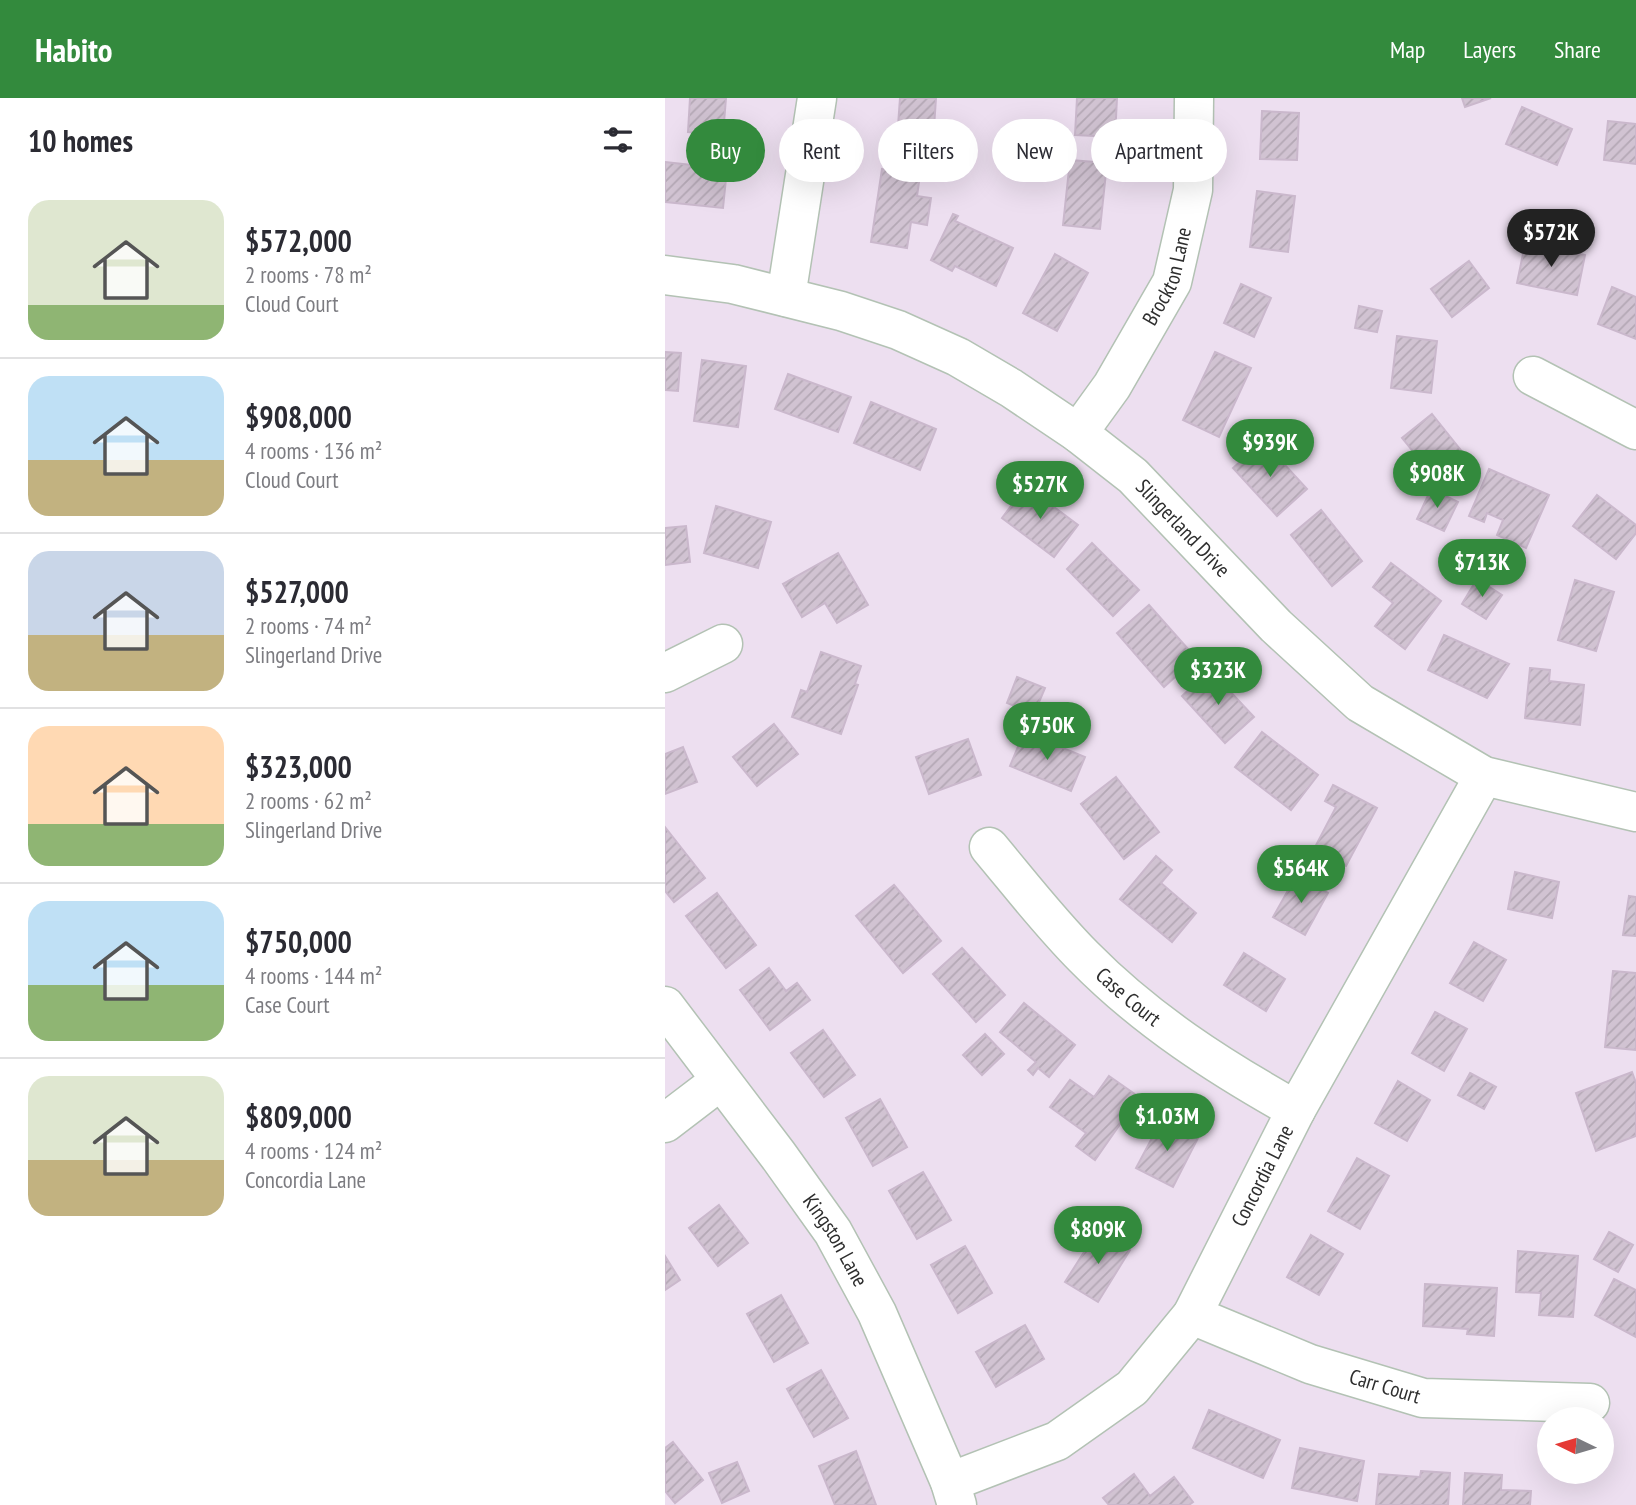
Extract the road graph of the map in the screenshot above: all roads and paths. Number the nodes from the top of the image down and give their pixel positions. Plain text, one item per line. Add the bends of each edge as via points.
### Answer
1 (817, 98) edge
2 (1194, 98) edge
3 (665, 275) edge
4 (786, 297) junction
5 (1533, 376) dead end
6 (1636, 430) edge
7 (1078, 433) junction
8 (723, 644) dead end
9 (665, 673) edge
10 (1484, 776) junction
11 (1636, 812) edge
12 (989, 847) dead end
13 (665, 1006) edge
14 (720, 1081) junction
15 (1296, 1110) junction
16 (665, 1122) edge
17 (1192, 1315) junction
18 (1590, 1403) dead end
19 (954, 1494) edge

1 - 4 street
2 - 7 street, Brockton Lane via 1193,190 1172,282 1112,386
3 - 4 street, Slingerland Drive
4 - 7 street, Slingerland Drive via 898,330 958,357
5 - 6 street
7 - 10 street, Slingerland Drive via 1133,476 1276,626 1360,703
8 - 9 street
10 - 11 street, Slingerland Drive
10 - 15 street, Concordia Lane
12 - 15 street, Case Court via 1084,957 1137,1005 1189,1046
13 - 14 street, Kingston Lane
14 - 16 street
14 - 19 street, Kingston Lane via 833,1232 877,1314
15 - 17 street, Concordia Lane
17 - 18 street, Carr Court via 1310,1364 1423,1398
17 - 19 street, Concordia Lane via 1132,1388 1057,1441

